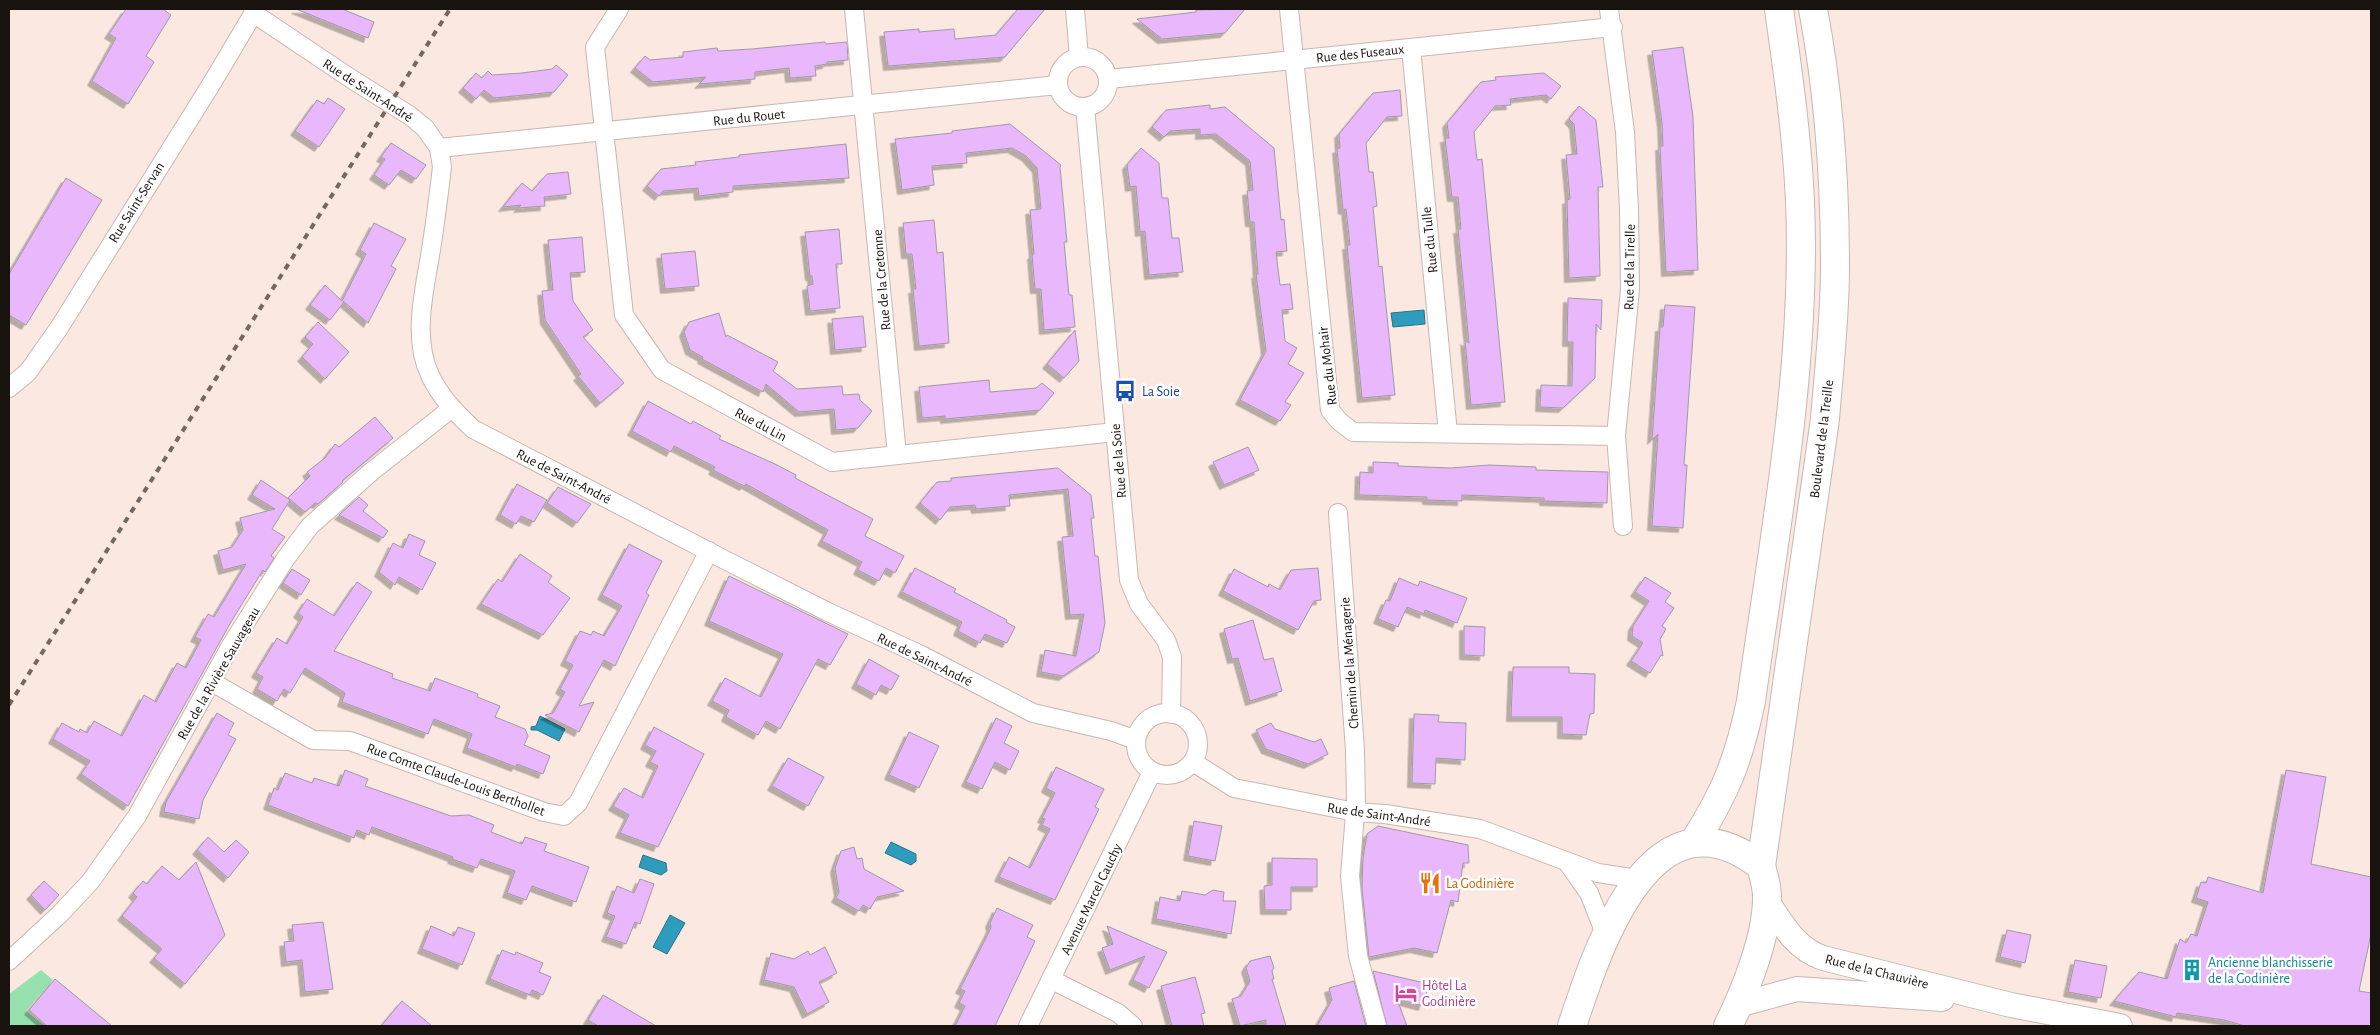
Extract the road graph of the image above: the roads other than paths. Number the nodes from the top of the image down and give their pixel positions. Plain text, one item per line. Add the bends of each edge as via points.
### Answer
1 (620, 9) edge
2 (854, 9) edge
3 (1075, 9) edge
4 (1289, 9) edge
5 (1609, 9) edge
6 (1779, 9) edge
7 (1813, 9) edge
8 (254, 11) edge
9 (1612, 27) junction
10 (1411, 48) junction
11 (1079, 57) junction
12 (1294, 60) junction
13 (1108, 79) junction
14 (1058, 86) junction
15 (864, 105) junction
16 (1085, 107) junction
17 (604, 131) junction
18 (439, 148) junction
19 (9, 388) edge
20 (452, 408) junction
21 (1115, 432) junction
22 (1446, 432) junction
23 (1616, 436) junction
24 (897, 455) junction
25 (1338, 513) dead end
26 (1623, 526) dead end
27 (710, 551) junction
28 (212, 682) junction
29 (1172, 714) junction
30 (1136, 740) junction
31 (1193, 762) junction
32 (1152, 772) junction
33 (1355, 812) junction
34 (1694, 842) junction
35 (1567, 862) junction
36 (1761, 866) junction
37 (1638, 879) junction
38 (1767, 901) junction
39 (1606, 936) junction
40 (9, 961) edge
41 (1052, 980) junction
42 (2011, 1005) junction
43 (1733, 1015) edge
44 (1028, 1026) edge
45 (1132, 1026) edge
46 (1377, 1026) edge
47 (1572, 1026) edge
48 (2120, 1026) edge

1 - 17 street, Rue du Lin via 595,47
2 - 15 street, Rue de la Cretonne
3 - 11 street
4 - 12 street, Rue du Mohair
5 - 9 street, Rue de la Tirelle
6 - 34 main road via 1796,135 1800,202 1794,388 1751,701 1742,742 1718,804
7 - 36 main road, Boulevard de la Treille via 1833,187 1835,268 1831,346 1825,419
8 - 18 street, Rue de Saint-André via 352,80 409,115 425,128
8 - 19 street, Rue Saint-Servan via 58,328 28,372
9 - 10 street, Rue des Fuseaux
9 - 23 street, Rue de la Tirelle via 1624,132 1630,289
10 - 12 street, Rue des Fuseaux
10 - 22 street, Rue du Tulle
11 - 13 street via 1095,59 1102,64
11 - 14 street via 1071,59 1061,70
12 - 13 street, Rue des Fuseaux
12 - 22 street, Rue du Mohair via 1330,410 1353,432
13 - 16 street via 1108,87 1100,101
14 - 15 street, Rue du Rouet
14 - 16 street via 1071,104
15 - 17 street, Rue du Rouet
15 - 24 street, Rue de la Cretonne
16 - 21 street, Rue de la Soie
17 - 18 street, Rue du Rouet
17 - 24 street, Rue du Lin via 624,315 662,370 832,462
18 - 20 street, Rue de Saint-André via 441,175 421,309 422,347 430,374
20 - 27 street, Rue de Saint-André via 473,429
20 - 28 street, Rue de la Rivière Sauvageau via 371,472 310,526 230,647
21 - 24 street, Rue du Lin
21 - 29 street, Rue de la Soie via 1129,580 1139,604 1166,640 1172,657
22 - 23 street, Rue du Mohair
23 - 26 street, Rue de la Tirelle
25 - 33 street, Chemin de la Ménagerie via 1355,750
27 - 28 street, Rue Comte Claude-Louis Berthollet via 578,803 564,816 544,812 350,741 313,740
27 - 30 street, Rue de Saint-André via 1033,713
28 - 40 street, Rue de la Rivière Sauvageau via 137,816 90,882
29 - 30 street via 1152,717 1139,731
29 - 31 street via 1181,717 1196,732 1198,742
30 - 32 street via 1139,759
31 - 32 street via 1170,776
31 - 33 street, Rue de Saint-André via 1234,788
32 - 41 street, Avenue Marcel Cauchy
33 - 35 street, Rue de Saint-André via 1480,829
33 - 46 street, Chemin de la Ménagerie via 1350,876 1358,956
34 - 36 main road via 1734,848
34 - 37 main road via 1655,862
35 - 37 street, Rue de Saint-André via 1598,873
35 - 39 street via 1590,893
36 - 38 main road, Boulevard de la Treille
37 - 39 main road
38 - 42 main road, Rue de la Chauvière via 1792,938 1813,955
38 - 43 main road via 1756,955
39 - 47 main road
41 - 44 street, Avenue Marcel Cauchy
41 - 45 street via 1118,1013
42 - 43 main road, Rue de la Chauvière via 1797,989
42 - 48 main road, Rue de la Chauvière

